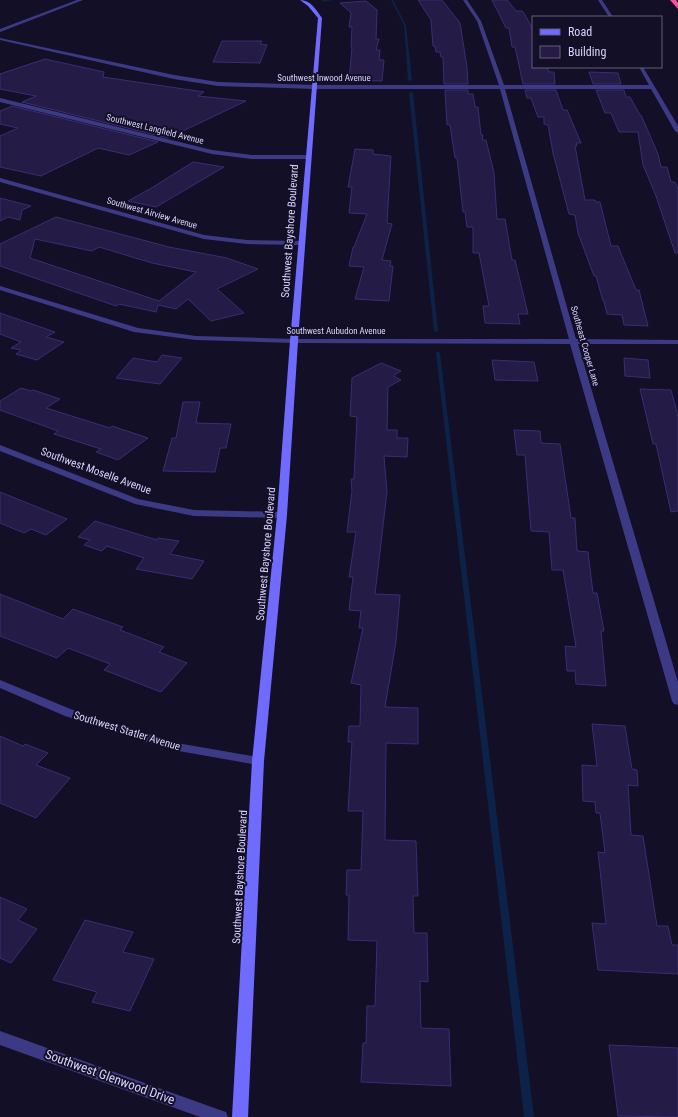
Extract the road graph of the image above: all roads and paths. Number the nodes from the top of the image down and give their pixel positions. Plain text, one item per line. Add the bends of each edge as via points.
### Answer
1 (81, 0) edge
2 (302, 0) edge
3 (465, 0) edge
4 (600, 0) edge
5 (672, 0) edge
6 (678, 7) edge
7 (610, 16) edge
8 (0, 31) edge
9 (0, 39) edge
10 (642, 68) edge
11 (502, 86) junction
12 (315, 87) junction
13 (653, 87) junction
14 (0, 100) edge
15 (678, 131) edge
16 (308, 157) junction
17 (0, 180) edge
18 (302, 243) junction
19 (0, 288) edge
20 (294, 341) junction
21 (573, 341) junction
22 (678, 342) edge
23 (0, 448) edge
24 (282, 515) junction
25 (0, 684) edge
26 (678, 701) edge
27 (258, 761) junction
28 (0, 1038) edge
29 (220, 1117) edge
30 (240, 1117) edge

1 - 8 street
2 - 12 street, Southwest Bayshore Boulevard via 310,5 320,18
3 - 11 street, Southeast Cooper Lane via 479,21
4 - 7 street
5 - 6 highway
9 - 12 street, Southwest Inwood Avenue via 174,77 218,84
10 - 13 street
11 - 12 street, Southwest Inwood Avenue
11 - 13 street, Southwest Inwood Avenue
11 - 21 street, Southeast Cooper Lane
12 - 16 street, Southwest Bayshore Boulevard
13 - 15 street
14 - 16 street, Southwest Langfield Avenue via 212,152 252,157
16 - 18 street, Southwest Bayshore Boulevard
17 - 18 street, Southwest Airview Avenue via 204,237 247,242
18 - 20 street, Southwest Bayshore Boulevard
19 - 20 street, Southwest Aubudon Avenue via 137,330 196,338
20 - 21 street, Southwest Aubudon Avenue
20 - 24 street, Southwest Bayshore Boulevard
21 - 22 street, Southwest Aubudon Avenue
21 - 26 street, Southeast Cooper Lane
23 - 24 street, Southwest Moselle Avenue via 135,501 194,513
24 - 27 street, Southwest Bayshore Boulevard
25 - 27 street, Southwest Statler Avenue via 69,713 177,747
27 - 30 street, Southwest Bayshore Boulevard
28 - 29 street, Southwest Glenwood Drive

